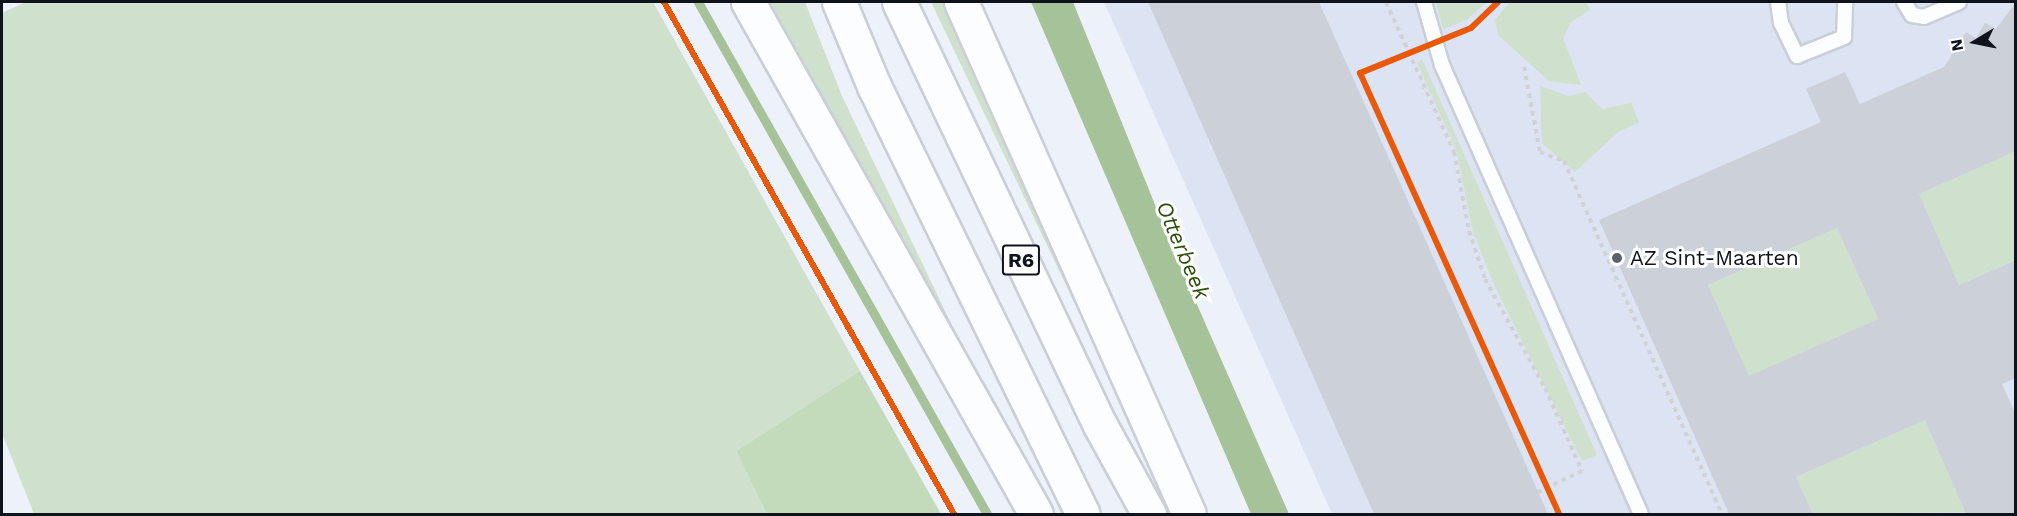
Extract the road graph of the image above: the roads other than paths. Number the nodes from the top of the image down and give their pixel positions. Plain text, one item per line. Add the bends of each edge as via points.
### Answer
1 (748, 2) edge
2 (839, 2) edge
3 (898, 2) edge
4 (961, 2) edge
5 (1424, 2) edge
6 (1778, 2) edge
7 (1845, 2) edge
8 (1904, 2) edge
9 (1959, 2) edge
10 (1036, 514) edge
11 (1083, 514) edge
12 (1149, 514) edge
13 (1189, 514) edge
14 (1641, 514) edge

1 - 10 highway
2 - 11 highway via 874,86
3 - 12 highway, R6 via 1100,425
4 - 13 highway
5 - 14 lane via 1442,64
6 - 7 lane via 1781,23 1797,56 1844,38
8 - 9 lane via 1912,15 1924,18

